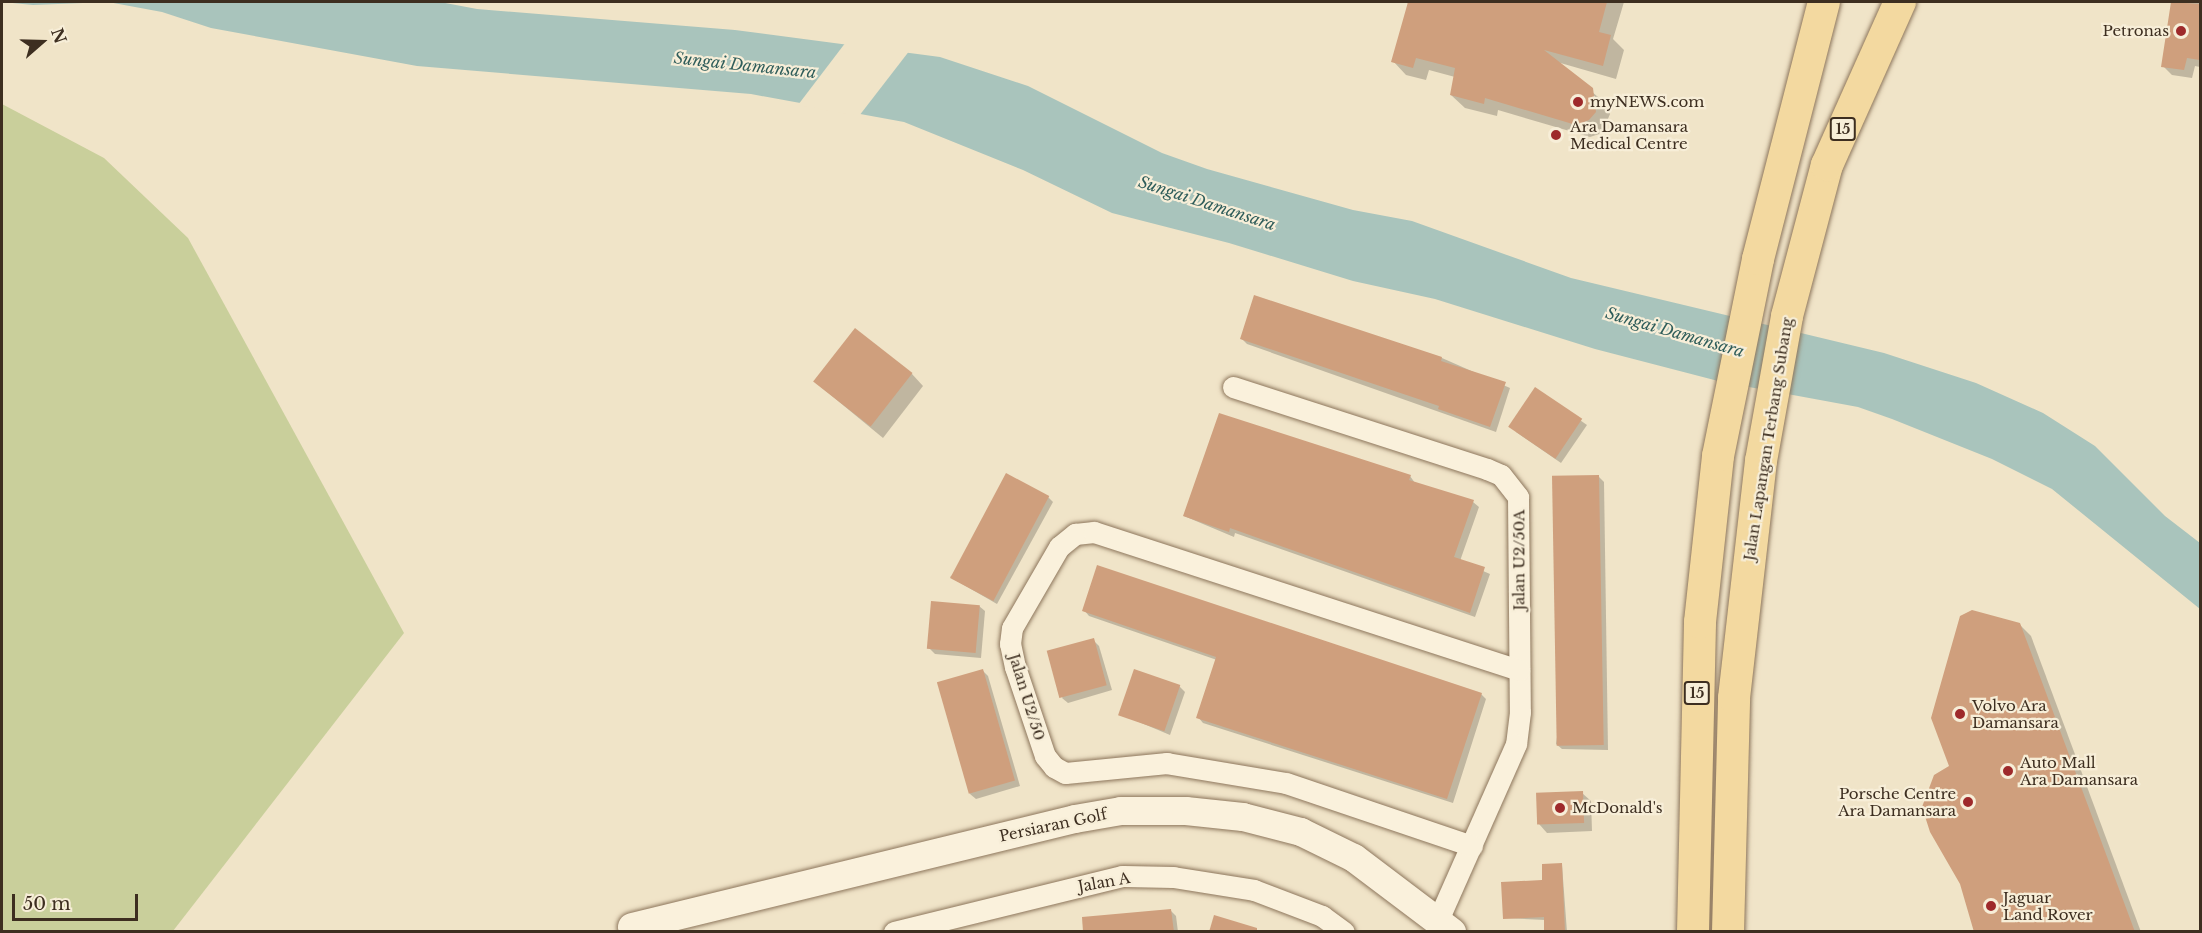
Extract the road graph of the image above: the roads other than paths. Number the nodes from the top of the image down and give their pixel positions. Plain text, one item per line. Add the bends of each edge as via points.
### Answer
1 (1824, 2) edge
2 (1900, 2) edge
3 (1233, 387) dead end
4 (1519, 670) junction
5 (1472, 846) junction
6 (1445, 925) edge
7 (632, 927) dead end
8 (894, 932) edge
9 (1344, 932) edge
10 (1693, 932) edge
11 (1728, 932) edge

1 - 10 main road, 15 via 1758,259 1718,456 1700,622
2 - 11 main road, Jalan Lapangan Terbang Subang / 15 via 1827,165 1799,261 1761,461 1734,698
3 - 4 street, Jalan U2/50A via 1486,469 1512,484 1519,514
4 - 5 street, Jalan U2/50A via 1516,744
4 - 5 street, Jalan U2/50 via 1094,532 1076,534 1059,547 1012,628 1010,644 1015,667 1045,756 1054,767 1065,772 1167,764 1286,783
5 - 6 street, Jalan U2/50A
6 - 7 street, Persiaran Golf via 1354,858 1301,832 1243,817 1121,811 923,854
8 - 9 street, Jalan A via 1122,876 1173,877 1254,890 1322,916

